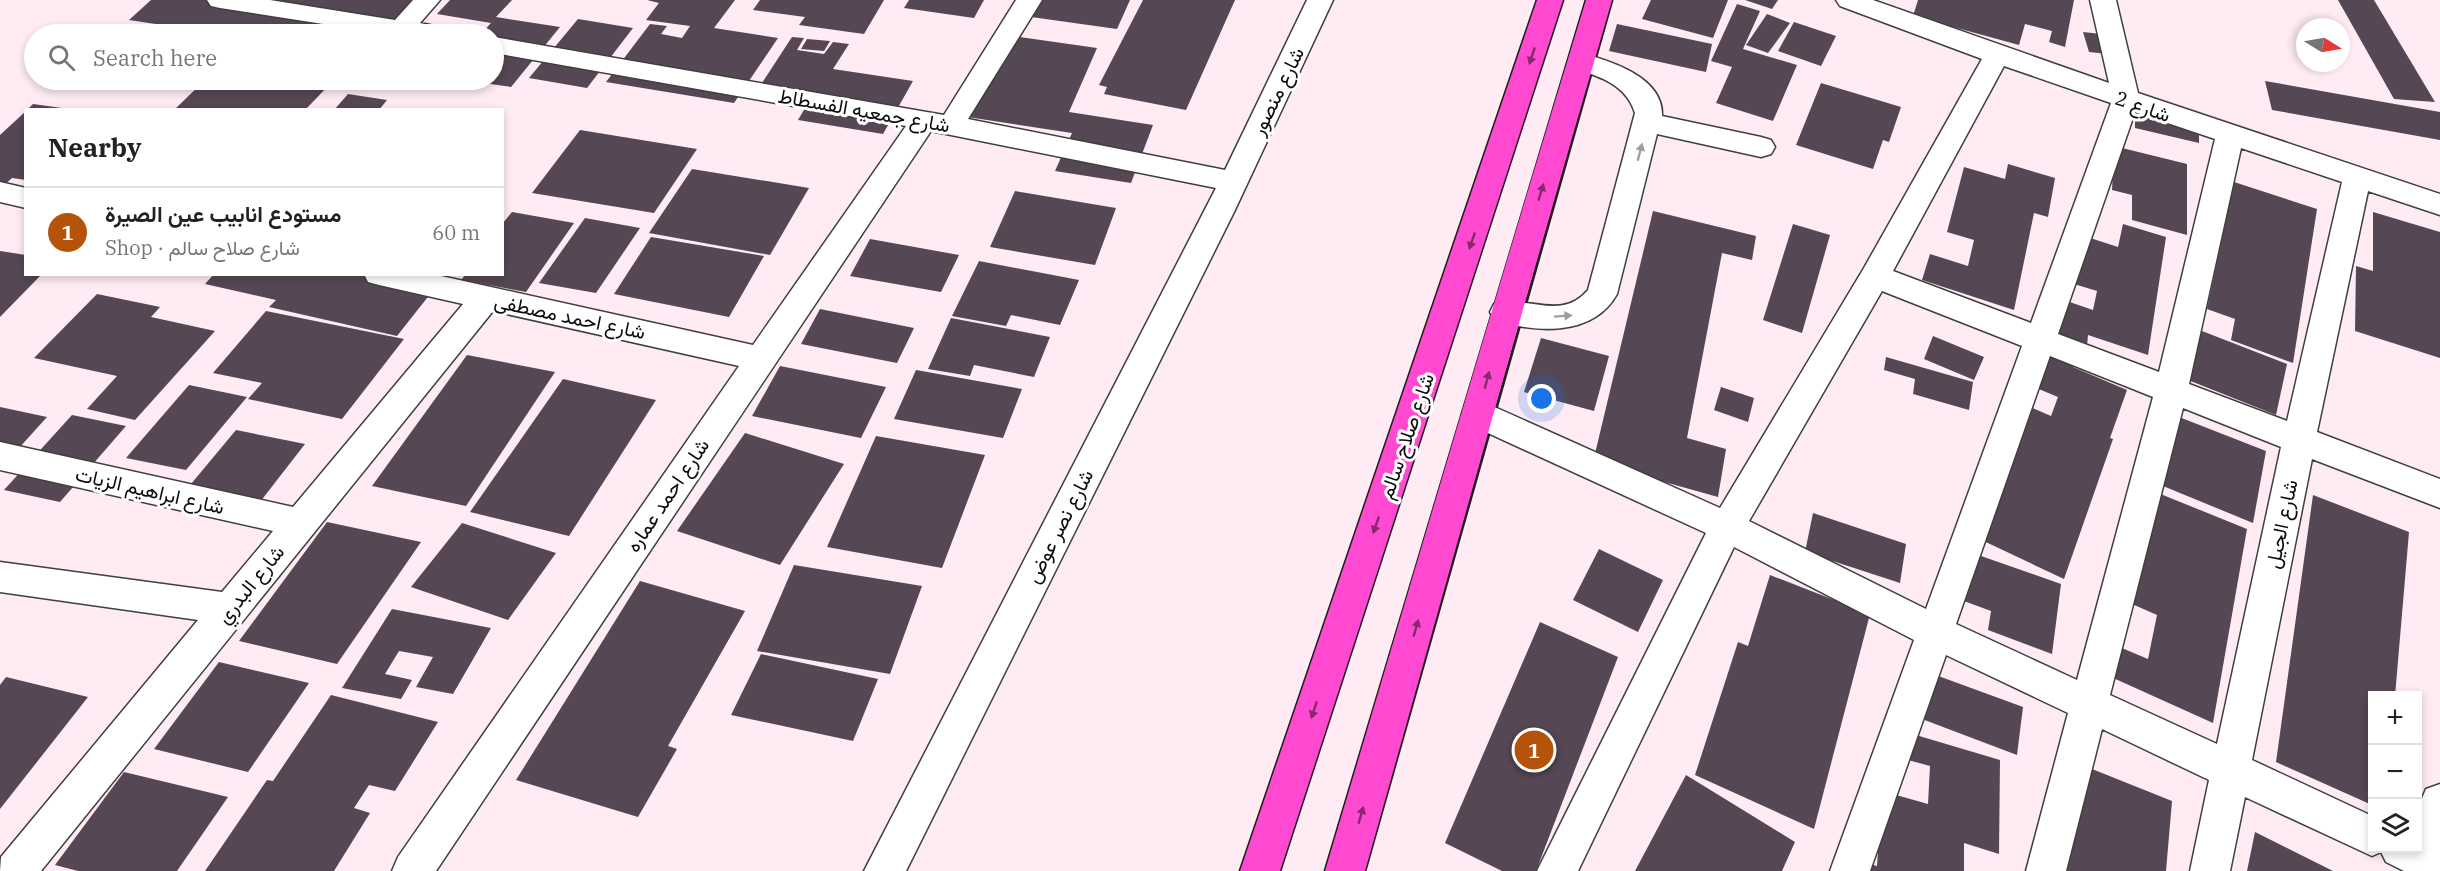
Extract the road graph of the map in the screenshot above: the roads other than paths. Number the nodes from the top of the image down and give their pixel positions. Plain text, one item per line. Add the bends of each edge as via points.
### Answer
1 (220, 0) edge
2 (427, 0) edge
3 (1029, 0) edge
4 (1320, 0) edge
5 (1551, 0) edge
6 (1599, 0) edge
7 (1849, 0) edge
8 (2103, 0) edge
9 (375, 24) edge
10 (405, 24) edge
11 (504, 47) edge
12 (1997, 55) junction
13 (1581, 62) junction
14 (2126, 100) junction
15 (1647, 122) junction
16 (938, 123) junction
17 (2230, 135) junction
18 (1761, 147) dead end
19 (2357, 177) junction
20 (1233, 181) junction
21 (0, 192) edge
22 (24, 198) edge
23 (2440, 205) edge
24 (388, 276) edge
25 (1875, 276) junction
26 (486, 298) junction
27 (1505, 312) junction
28 (2040, 339) junction
29 (761, 359) junction
30 (2171, 390) junction
31 (1478, 414) junction
32 (2299, 439) junction
33 (1, 457) edge
34 (2440, 494) edge
35 (300, 523) junction
36 (1727, 527) junction
37 (0, 577) edge
38 (231, 609) junction
39 (1936, 633) junction
40 (2089, 704) junction
41 (2231, 770) junction
42 (2440, 803) edge
43 (2368, 834) edge
44 (2428, 863) edge
45 (1564, 868) edge
46 (15, 871) edge
47 (412, 871) edge
48 (884, 871) edge
49 (1260, 871) edge
50 (1345, 871) edge
51 (1850, 871) edge
52 (2046, 871) edge
53 (2210, 871) edge

1 - 9 street
2 - 10 street
3 - 16 street, شارع احمد عماره
4 - 20 street, شارع منصور
5 -> 49 highway, شارع صلاح سالم
6 - 13 highway
7 - 12 street, شارع 2
8 - 14 street
11 - 16 street, شارع جمعيه الفسطاط
12 - 14 street, شارع 2
12 - 25 street
13 - 15 street via 1633,84 1647,102
27 -> 13 highway
14 - 17 street, شارع 2
14 - 28 street
15 - 18 street
27 -> 15 street via 1563,318 1589,310 1596,303 1602,294
16 - 20 street, شارع جمعيه الفسطاط
16 - 29 street, شارع احمد عماره
17 - 19 street, شارع 2
17 - 30 street
19 - 23 street, شارع 2
19 - 32 street, شارع الجيل
20 - 48 street, شارع نصر عوض
21 - 22 street
24 - 26 street, شارع احمد مصطفى
25 - 28 street
25 - 36 street
26 - 29 street, شارع احمد مصطفى
26 - 35 street, شارع البدري
31 -> 27 highway
28 - 30 street
28 - 39 street
29 - 47 street, شارع احمد عماره
30 - 32 street
30 - 40 street
31 - 36 street
50 -> 31 highway
32 - 34 street
32 - 41 street, شارع الجيل
33 - 35 street, شارع ابراهيم الزيات
35 - 38 street, شارع البدري
36 - 39 street
36 - 45 street
37 - 38 street
38 - 46 street, شارع البدري
39 - 40 street
39 - 51 street
40 - 41 street
40 - 52 street
41 - 43 street
41 - 53 street, شارع الجيل
42 - 44 street

